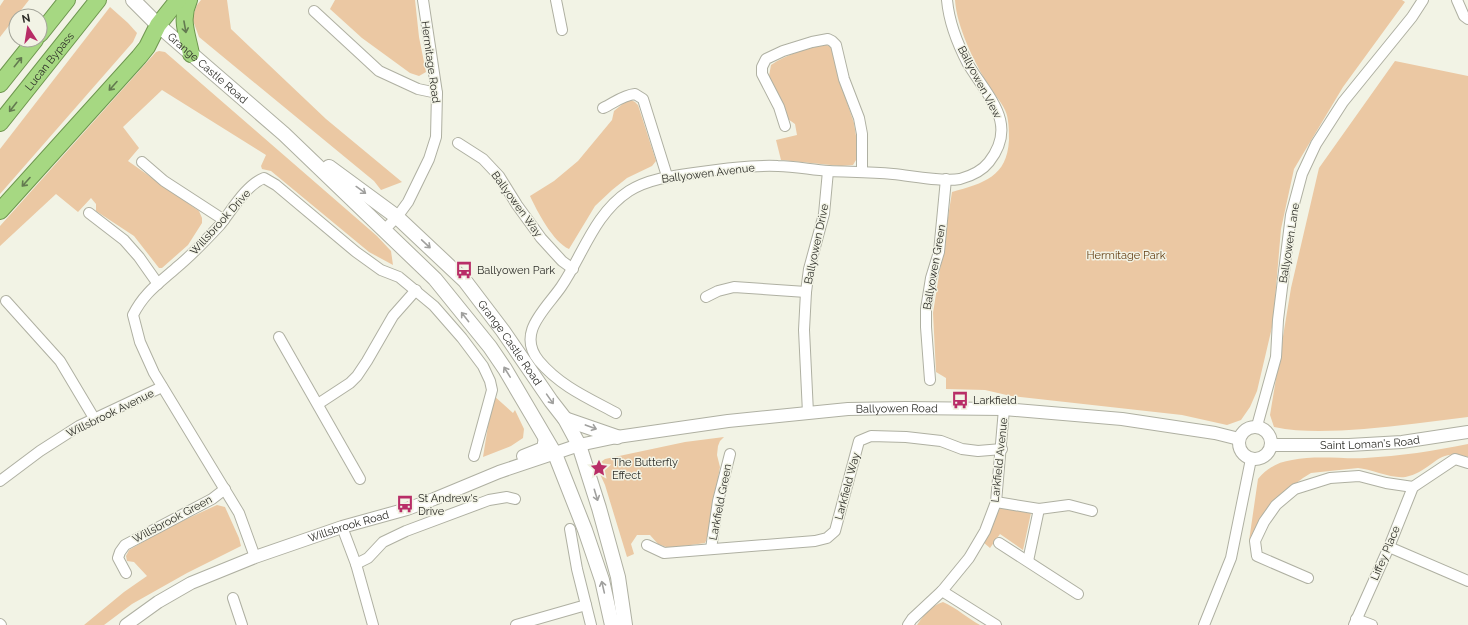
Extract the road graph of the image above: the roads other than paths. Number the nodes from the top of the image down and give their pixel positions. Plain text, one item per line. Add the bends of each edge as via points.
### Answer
1 (67, 0) edge
2 (98, 0) edge
3 (178, 0) edge
4 (190, 0) edge
5 (423, 0) edge
6 (556, 0) edge
7 (947, 0) edge
8 (1423, 0) edge
9 (1458, 0) edge
10 (136, 3) edge
11 (314, 10) dead end
12 (1468, 19) edge
13 (48, 24) edge
14 (158, 25) junction
15 (562, 30) dead end
16 (29, 48) edge
17 (192, 54) junction
18 (0, 84) edge
19 (437, 93) junction
20 (603, 108) dead end
21 (0, 123) edge
22 (785, 126) dead end
23 (284, 134) junction
24 (458, 143) dead end
25 (142, 162) dead end
26 (828, 171) junction
27 (862, 172) junction
28 (667, 176) junction
29 (946, 179) junction
30 (0, 210) edge
31 (89, 213) dead end
32 (397, 217) junction
33 (224, 220) junction
34 (384, 230) junction
35 (573, 269) junction
36 (158, 284) junction
37 (416, 290) junction
38 (806, 292) junction
39 (706, 297) dead end
40 (6, 301) dead end
41 (279, 337) dead end
42 (930, 380) dead end
43 (162, 387) junction
44 (318, 404) junction
45 (1004, 409) junction
46 (616, 413) dead end
47 (808, 413) junction
48 (94, 418) junction
49 (565, 419) junction
50 (1257, 426) junction
51 (1468, 432) edge
52 (617, 437) junction
53 (545, 438) junction
54 (1239, 439) junction
55 (579, 445) junction
56 (1271, 445) junction
57 (1002, 450) junction
58 (555, 454) junction
59 (730, 454) dead end
60 (474, 456) dead end
61 (1251, 459) junction
62 (1468, 463) edge
63 (360, 479) dead end
64 (0, 481) edge
65 (1413, 487) junction
66 (225, 489) junction
67 (516, 499) dead end
68 (996, 502) junction
69 (411, 507) junction
70 (1039, 509) junction
71 (1092, 511) dead end
72 (342, 527) junction
73 (570, 529) dead end
74 (999, 543) dead end
75 (647, 545) dead end
76 (1389, 547) junction
77 (711, 549) junction
78 (255, 557) junction
79 (1028, 561) junction
80 (356, 564) junction
81 (126, 573) dead end
82 (1308, 578) dead end
83 (1468, 581) edge
84 (942, 591) junction
85 (1078, 594) dead end
86 (233, 598) dead end
87 (586, 605) junction
88 (1355, 622) edge
89 (126, 625) edge
90 (242, 625) edge
91 (373, 625) edge
92 (516, 625) edge
93 (591, 625) edge
94 (612, 625) edge
95 (625, 625) edge
96 (908, 625) edge
97 (996, 625) edge
98 (1204, 625) edge
99 (1372, 625) edge

1 - 13 highway
2 -> 21 highway, Lucan Bypass
3 - 14 highway
4 -> 17 highway via 184,11 184,20
5 - 19 street, Hermitage Road
6 - 15 street
7 - 29 street, Ballyowen View via 955,34 967,62 1002,120 1002,137 998,150 988,165 977,173 959,179
8 - 50 street, Ballyowen Lane via 1343,102 1316,144 1302,174 1290,215 1276,357
9 - 12 street via 1464,16
10 - 14 main road, Grange Castle Road
11 - 19 street via 379,72 418,89
14 - 17 main road, Grange Castle Road
14 -> 30 highway via 139,57
18 -> 16 highway
17 - 23 main road, Grange Castle Road
19 - 32 street, Hermitage Road via 436,137 429,159 408,202
20 - 28 street via 627,95 635,94 643,99
22 - 27 street via 779,107 762,74 766,60 783,51 812,42 828,39 832,41 836,45 844,79 860,118
23 -> 32 main road, Grange Castle Road
23 - 34 main road, Grange Castle Road
24 - 35 street, Ballyowen Way via 483,159 499,176 541,238
25 - 33 street via 164,181
26 - 27 street, Ballyowen Avenue
26 - 28 street, Ballyowen Avenue via 764,166
26 - 38 street, Ballyowen Drive via 824,214 809,269
27 - 29 street, Ballyowen Avenue
28 - 35 street, Ballyowen Avenue via 628,191 611,207 596,224
29 - 42 street, Ballyowen Green via 939,252 931,278 926,309
31 - 36 street via 124,240
32 - 34 street, Hermitage Road
32 -> 49 main road, Grange Castle Road via 465,281 503,330 550,401
33 - 36 street, Willsbrook Drive via 195,251
33 - 37 street, Willsbrook Drive via 240,198 264,178 280,188 371,263
53 -> 34 main road, Grange Castle Road via 490,347 435,279
35 - 46 street, Ballyowen Avenue via 537,319 531,333 531,348 539,360 565,386
36 - 43 street, Willsbrook Drive via 143,298 133,316 140,342
37 - 44 street via 393,316 357,376
37 - 60 street, Willsbrook Drive via 437,309 456,332 483,366 490,381 492,393
38 - 39 street via 734,287
38 - 47 street, Ballyowen Drive via 804,330
40 - 48 street via 60,361
41 - 44 street
43 - 48 street, Willsbrook Avenue
43 - 66 street, Willsbrook Drive
44 - 63 street
45 - 47 street, Ballyowen Road via 848,409
45 - 54 street, Ballyowen Road via 1122,419
45 - 57 street, Larkfield Avenue
47 - 52 street, Ballyowen Road
48 - 64 street, Willsbrook Avenue via 40,450
49 -> 52 main road
49 - 55 main road, Grange Castle Road
50 - 54 street via 1244,431
50 - 56 street via 1270,435
51 - 56 street, Saint Loman's Road via 1402,442
52 - 55 street, Ballyowen Road
53 - 58 main road, Grange Castle Road
53 - 69 street via 543,448 460,479
54 - 61 street via 1240,449
55 - 58 street, Willsbrook Road
55 -> 95 main road, Grange Castle Road via 618,577
56 - 61 street via 1270,450 1262,458
57 - 68 street, Larkfield Avenue
57 - 77 street, Larkfield Way via 962,449 941,441 906,436 871,436 859,441 835,531 827,538
58 - 69 street, Willsbrook Road via 499,472
94 -> 58 main road, Grange Castle Road via 602,580
59 - 77 street, Larkfield Green via 718,501
61 - 98 street via 1231,558
62 - 65 street via 1455,459
65 - 76 street, Liffey Place
65 - 82 street via 1359,476 1330,478 1296,489 1276,504 1254,541 1257,556
66 - 78 street, Willsbrook Drive via 239,513
66 - 81 street, Willsbrook Green via 212,499 125,545 118,558
67 - 80 street via 507,497 489,500 406,531 383,542 368,558
68 - 70 street
68 - 84 street, Larkfield Avenue via 985,531 969,558
69 - 72 street, Willsbrook Road
70 - 71 street via 1069,505
70 - 79 street
72 - 78 street, Willsbrook Road
72 - 80 street
73 - 87 street
74 - 79 street
75 - 77 street, Larkfield Way via 664,553
76 - 83 street
76 - 88 street, Liffey Place
78 - 89 street, Willsbrook Road via 190,583
79 - 85 street
80 - 91 street
84 - 96 street, Larkfield Avenue
84 - 97 street
86 - 90 street
87 - 92 street
87 - 93 street
88 - 99 street, Liffey Place

